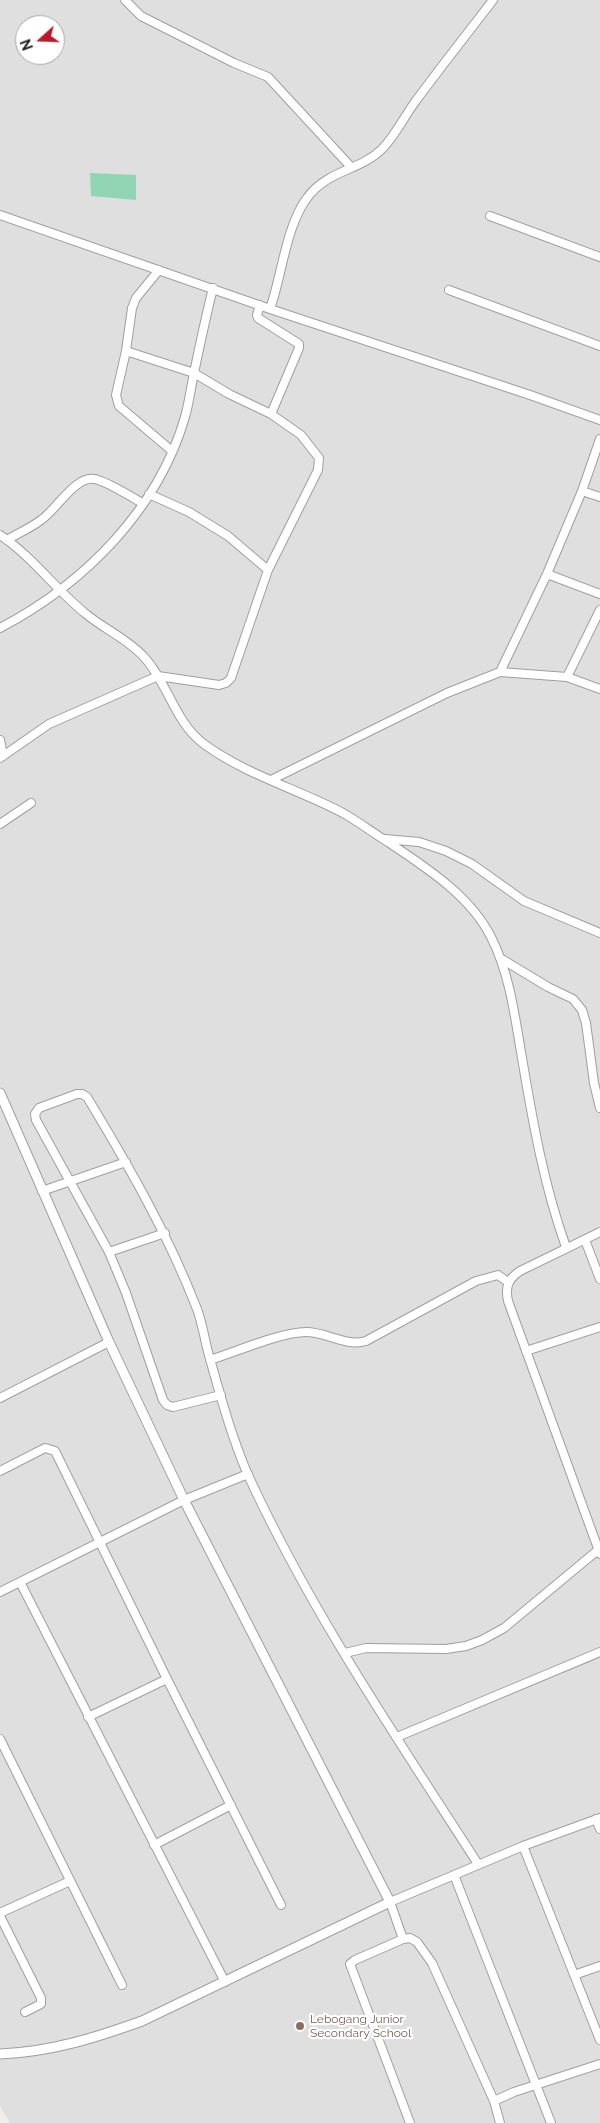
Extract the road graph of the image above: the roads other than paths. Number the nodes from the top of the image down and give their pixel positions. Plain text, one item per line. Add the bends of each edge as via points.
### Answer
1 (125, 0) edge
2 (493, 0) edge
3 (352, 167) junction
4 (0, 215) edge
5 (490, 216) dead end
6 (600, 257) edge
7 (159, 270) junction
8 (213, 288) junction
9 (448, 290) dead end
10 (260, 305) junction
11 (270, 309) junction
12 (600, 346) edge
13 (126, 351) junction
14 (194, 373) junction
15 (270, 414) junction
16 (600, 420) edge
17 (600, 440) edge
18 (172, 452) junction
19 (582, 491) junction
20 (149, 494) junction
21 (600, 497) edge
22 (142, 503) junction
23 (0, 535) edge
24 (7, 540) junction
25 (268, 570) junction
26 (547, 574) junction
27 (60, 591) junction
28 (600, 594) edge
29 (600, 610) edge
30 (0, 628) edge
31 (500, 672) junction
32 (158, 676) junction
33 (567, 677) junction
34 (600, 689) edge
35 (0, 740) edge
36 (2, 757) edge
37 (270, 780) junction
38 (31, 803) dead end
39 (0, 824) edge
40 (383, 839) junction
41 (600, 933) edge
42 (500, 958) junction
43 (0, 1093) edge
44 (600, 1108) edge
45 (126, 1162) junction
46 (70, 1182) junction
47 (42, 1191) junction
48 (600, 1232) edge
49 (165, 1233) junction
50 (585, 1240) junction
51 (566, 1247) junction
52 (109, 1252) junction
53 (600, 1279) edge
54 (508, 1282) junction
55 (600, 1328) edge
56 (109, 1342) junction
57 (526, 1351) junction
58 (210, 1360) junction
59 (221, 1395) junction
60 (0, 1398) edge
61 (0, 1471) edge
62 (248, 1474) junction
63 (184, 1500) junction
64 (100, 1540) junction
65 (599, 1552) edge
66 (20, 1582) junction
67 (0, 1592) edge
68 (600, 1652) edge
69 (345, 1653) junction
70 (167, 1679) junction
71 (88, 1717) junction
72 (396, 1736) junction
73 (0, 1739) edge
74 (231, 1805) junction
75 (598, 1819) edge
76 (600, 1830) edge
77 (154, 1845) junction
78 (524, 1846) junction
79 (478, 1864) junction
80 (454, 1875) junction
81 (70, 1881) junction
82 (390, 1902) junction
83 (281, 1904) dead end
84 (0, 1914) edge
85 (403, 1939) junction
86 (600, 1966) edge
87 (574, 1976) junction
88 (225, 1982) junction
89 (122, 1985) dead end
90 (25, 2012) dead end
91 (600, 2040) edge
92 (0, 2054) edge
93 (600, 2064) edge
94 (537, 2085) junction
95 (494, 2101) junction
96 (410, 2123) edge
97 (500, 2123) edge
98 (551, 2123) edge

1 - 3 street via 141,16 268,77
2 - 3 street via 382,149
3 - 11 street via 328,178 308,197 294,221
4 - 7 street
5 - 6 street
7 - 8 street
7 - 13 street via 136,298
8 - 10 street
8 - 14 street
9 - 12 street
10 - 11 street
10 - 15 street via 258,318 299,344
11 - 16 street
13 - 14 street
13 - 18 street via 116,400
14 - 15 street
14 - 18 street via 185,417
15 - 25 street via 301,435 319,458 318,470
17 - 19 street
18 - 20 street
19 - 21 street
19 - 26 street
20 - 22 street
20 - 25 street via 190,512 228,536
22 - 24 street via 96,478 85,479 40,522
22 - 27 street via 116,539 90,567
23 - 24 street
24 - 27 street
25 - 32 street via 226,683 219,685
26 - 28 street
26 - 31 street
27 - 30 street via 31,612
27 - 32 street via 85,614 143,655
29 - 33 street
31 - 33 street
31 - 37 street via 448,693
32 - 36 street via 49,724
32 - 37 street via 186,726 202,742 220,755
33 - 34 street
35 - 36 street
37 - 40 street via 343,813
38 - 39 street
40 - 41 street via 419,842 446,851 472,864 524,901
40 - 42 street via 457,894 490,935
42 - 44 street via 573,998 582,1010
42 - 51 street via 516,1023 538,1149
43 - 47 street
45 - 46 street
45 - 46 street via 86,1097 77,1094 39,1108 35,1114
45 - 49 street
46 - 47 street
46 - 52 street
47 - 56 street
48 - 50 street
49 - 52 street
49 - 58 street via 198,1312
50 - 51 street
50 - 53 street
51 - 54 street via 520,1271
52 - 59 street via 163,1400 173,1407
54 - 57 street via 508,1301
54 - 58 street via 498,1276 476,1281 366,1341 357,1343 316,1333 296,1333
55 - 57 street
56 - 60 street
56 - 63 street
57 - 65 street
58 - 59 street
59 - 62 street
61 - 64 street via 45,1448 55,1451
62 - 63 street
62 - 69 street via 291,1561
63 - 64 street
63 - 82 street
64 - 66 street
64 - 70 street
65 - 69 street via 504,1628 482,1640 446,1649 366,1648
66 - 67 street
66 - 71 street
68 - 72 street
69 - 72 street
70 - 71 street
70 - 74 street
71 - 77 street
72 - 79 street
73 - 81 street
74 - 77 street
74 - 83 street
75 - 76 street
75 - 78 street
77 - 88 street
78 - 79 street
78 - 87 street
79 - 80 street
80 - 82 street
80 - 94 street
81 - 84 street
81 - 89 street
82 - 85 street
82 - 88 street
84 - 90 street via 40,1998 41,2004
85 - 95 street via 410,1938 416,1942 432,1963
85 - 96 street via 355,1960 350,1967
86 - 87 street
87 - 91 street
88 - 92 street via 142,2021 101,2036 65,2046
93 - 94 street
94 - 95 street
94 - 98 street
95 - 97 street

